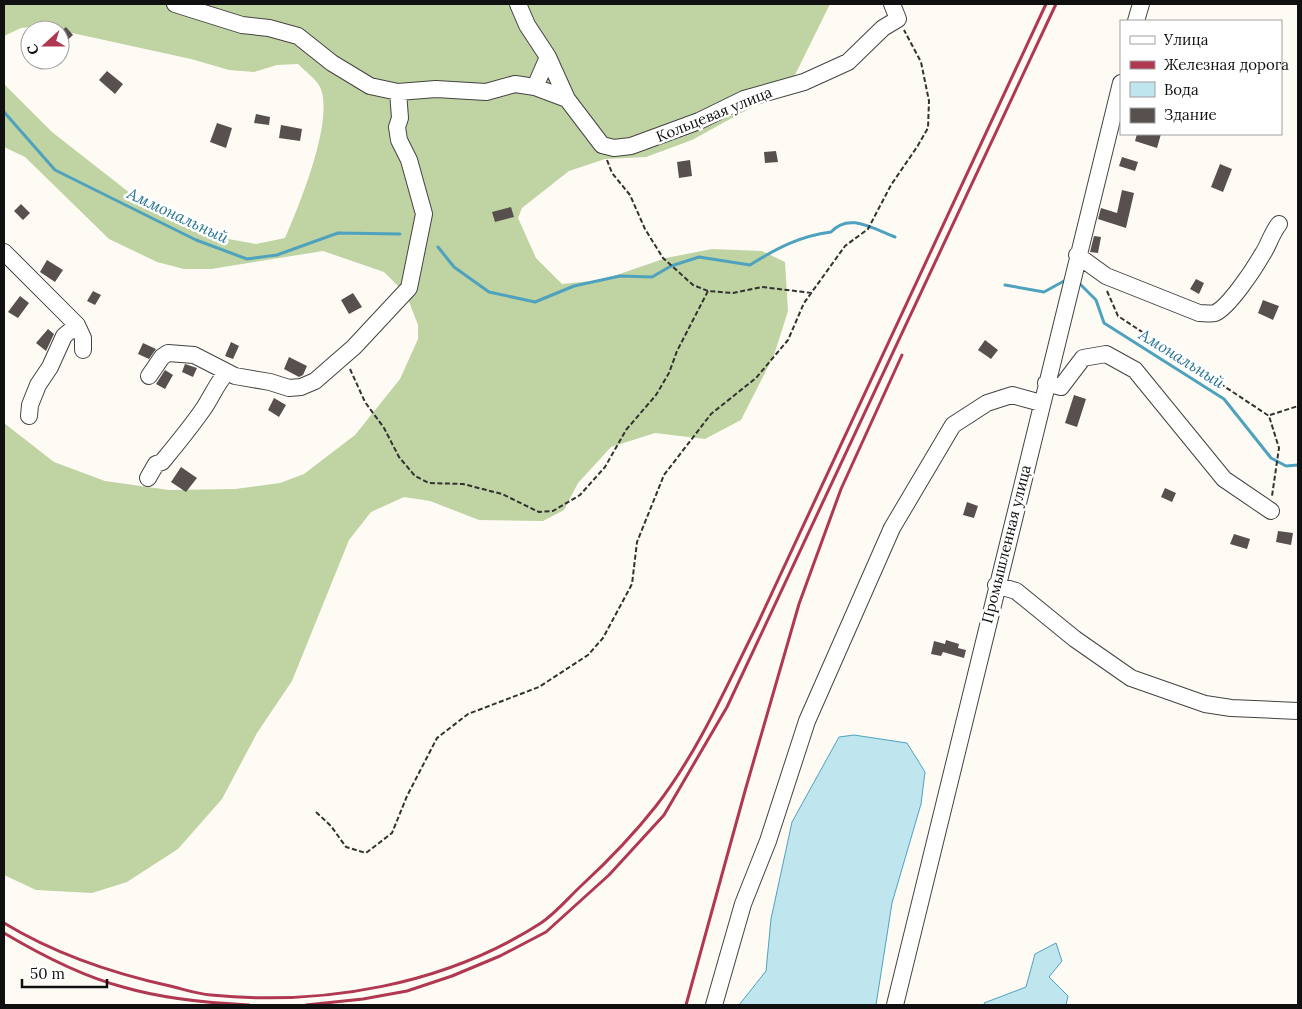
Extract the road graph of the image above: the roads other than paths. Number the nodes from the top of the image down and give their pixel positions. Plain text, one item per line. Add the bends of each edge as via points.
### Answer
1 (175, 4) edge
2 (518, 4) edge
3 (892, 4) edge
4 (1141, 4) edge
5 (1136, 20) edge
6 (548, 57) junction
7 (535, 87) junction
8 (1120, 87) edge
9 (398, 92) junction
10 (568, 99) junction
11 (1279, 224) dead end
12 (4, 252) edge
13 (1077, 255) junction
14 (77, 325) junction
15 (83, 350) dead end
16 (227, 372) junction
17 (149, 376) dead end
18 (1046, 383) junction
19 (1041, 403) junction
20 (29, 416) dead end
21 (148, 478) dead end
22 (1271, 511) dead end
23 (996, 586) junction
24 (1298, 710) edge
25 (714, 1005) edge
26 (895, 1005) edge

1 - 9 street via 242,25 298,36 332,63 370,86
2 - 6 street via 527,25
3 - 10 street, Кольцевая улица via 898,19 883,28 848,62 804,82 744,99 699,121 638,144 614,148 602,145
4 - 5 street
6 - 7 street
6 - 10 street
7 - 9 street via 515,84 486,92 436,89
7 - 10 street
8 - 13 street, Промышленная улица
9 - 16 street via 400,118 396,127 424,214 409,288 374,327 315,381 289,388
11 - 13 street via 1242,285 1214,313 1199,313 1106,276
12 - 14 street
13 - 18 street, Промышленная улица
14 - 15 street via 83,338
14 - 20 street via 64,336 38,385
16 - 17 street via 194,355 168,352
16 - 21 street via 217,383 199,416 162,462 156,464
18 - 19 street, Промышленная улица
18 - 22 street via 1061,387 1083,358 1106,354 1135,370 1224,479
19 - 23 street, Промышленная улица
19 - 25 street via 1012,395 987,403 953,425 892,528 807,721 768,841 743,904
23 - 24 street via 1016,591 1075,639 1131,678 1205,704
23 - 26 street, Промышленная улица

